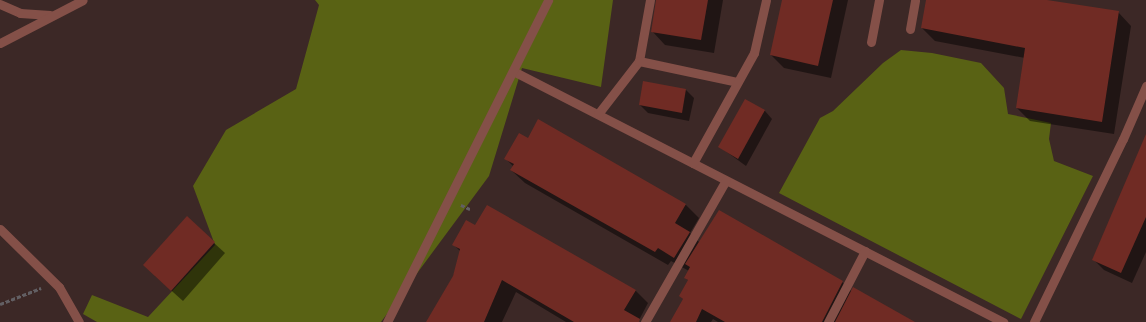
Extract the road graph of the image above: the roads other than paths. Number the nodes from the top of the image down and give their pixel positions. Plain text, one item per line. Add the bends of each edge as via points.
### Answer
1 (83, 0) edge
2 (548, 0) edge
3 (650, 0) edge
4 (766, 0) edge
5 (879, 0) edge
6 (915, 0) edge
7 (0, 4) edge
8 (53, 15) junction
9 (910, 29) dead end
10 (1, 39) edge
11 (871, 42) dead end
12 (639, 61) junction
13 (513, 71) junction
14 (737, 82) junction
15 (1146, 86) edge
16 (598, 114) junction
17 (693, 162) junction
18 (726, 180) junction
19 (0, 229) edge
20 (865, 251) junction
21 (79, 322) edge
22 (387, 322) edge
23 (645, 322) edge
24 (828, 322) edge
25 (1003, 322) edge
26 (1034, 322) edge

1 - 8 lane
2 - 13 lane
3 - 12 lane
4 - 14 lane via 754,53
5 - 11 lane
6 - 9 lane
7 - 8 lane via 20,13
8 - 10 lane
12 - 14 lane
12 - 16 lane
13 - 16 lane
13 - 22 lane
14 - 17 lane
15 - 26 lane
16 - 17 lane
17 - 18 lane
18 - 20 lane
18 - 23 lane
19 - 21 lane via 59,287
20 - 24 lane
20 - 25 lane

